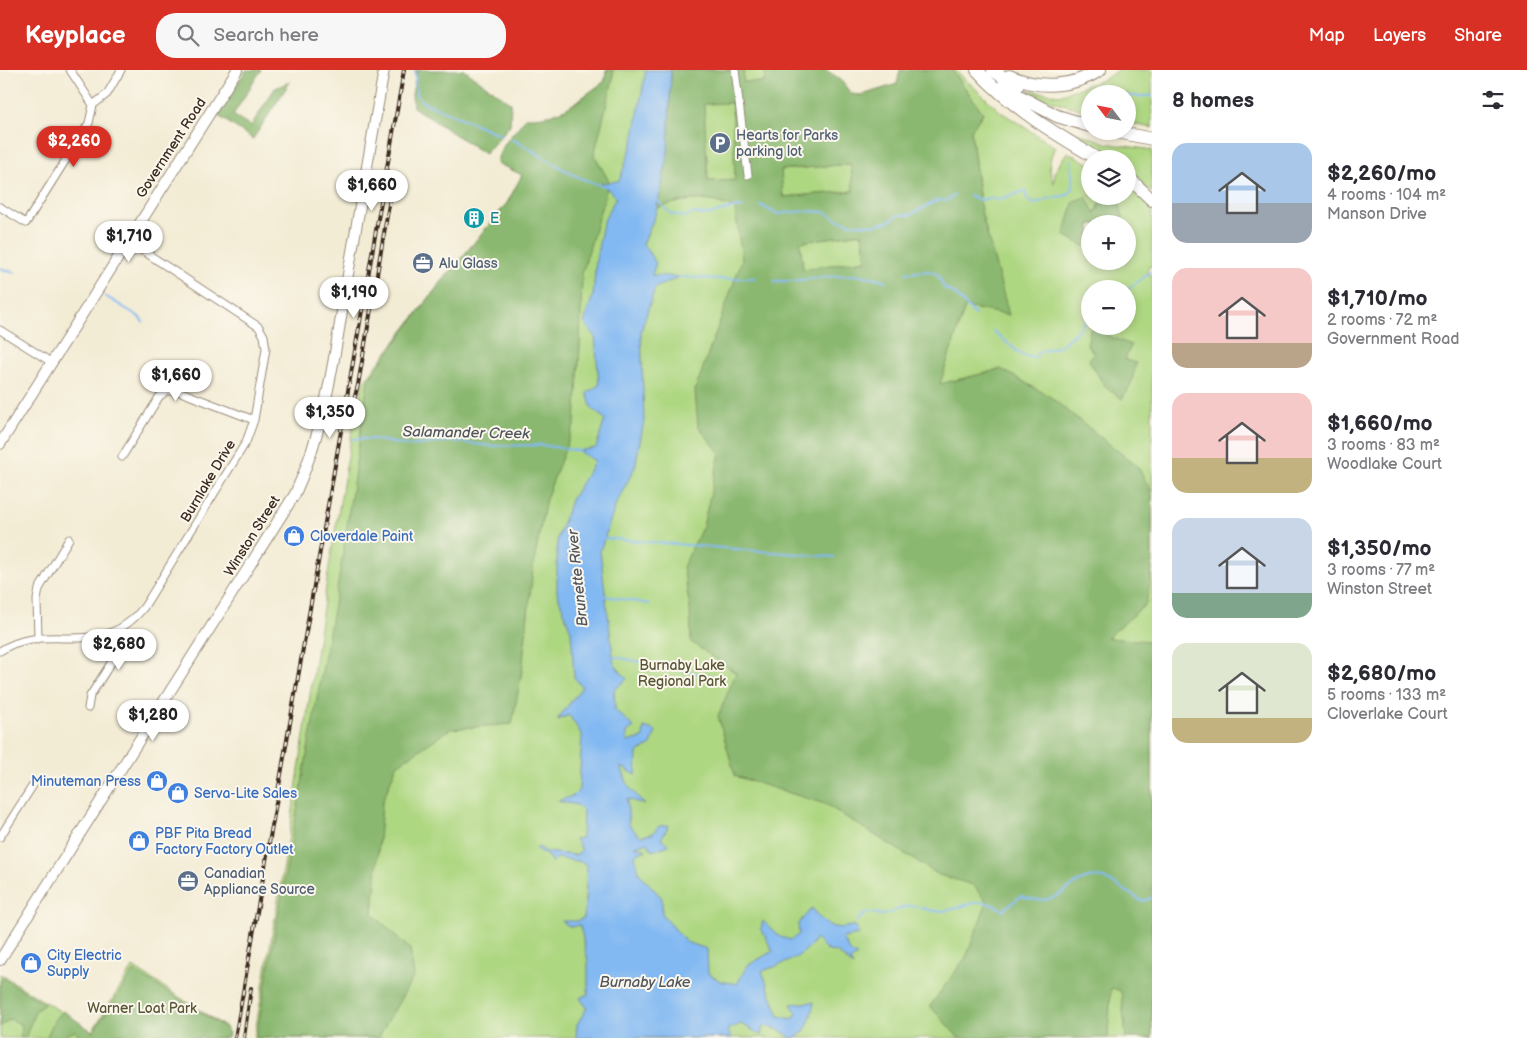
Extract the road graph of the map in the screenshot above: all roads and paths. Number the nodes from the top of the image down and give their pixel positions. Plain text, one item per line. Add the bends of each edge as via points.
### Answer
1 (70, 70) edge
2 (121, 70) edge
3 (237, 70) edge
4 (384, 70) edge
5 (736, 70) edge
6 (993, 70) edge
7 (1000, 70) edge
8 (1100, 70) edge
9 (978, 71) edge
10 (92, 105) junction
11 (1081, 116) edge
12 (1081, 123) edge
13 (1136, 129) edge
14 (1152, 132) edge
15 (1136, 136) edge
16 (1152, 139) edge
17 (1083, 150) edge
18 (748, 175) dead end
19 (1136, 184) edge
20 (1152, 200) edge
21 (0, 207) edge
22 (128, 240) junction
23 (0, 330) edge
24 (51, 362) junction
25 (254, 420) junction
26 (0, 444) edge
27 (122, 457) dead end
28 (69, 539) dead end
29 (111, 634) junction
30 (38, 639) junction
31 (0, 651) edge
32 (88, 708) dead end
33 (35, 782) dead end
34 (0, 837) edge
35 (0, 960) edge

1 - 10 street
2 - 10 street via 107,94
3 - 22 street, Government Road
4 - 35 street, Winston Street via 336,353 309,464 295,494
5 - 18 street
6 - 11 highway via 1037,100
7 - 8 highway via 1021,81 1054,85 1074,82
9 - 12 highway via 1035,106
9 - 17 highway via 1031,119
10 - 21 street via 89,123 26,223
13 - 14 highway
15 - 16 highway
19 - 20 highway
22 - 24 street, Government Road
22 - 25 street, Burnlake Drive via 259,328 266,349
23 - 24 street
24 - 26 street, Government Road
25 - 27 street via 178,391 167,391 159,397
25 - 29 street, Burnlake Drive via 237,460 144,608 131,622
28 - 30 street via 39,589
29 - 30 street, Burnlake Drive
29 - 32 street via 116,655 90,696
30 - 31 street, Burnlake Drive via 17,643
33 - 34 street

